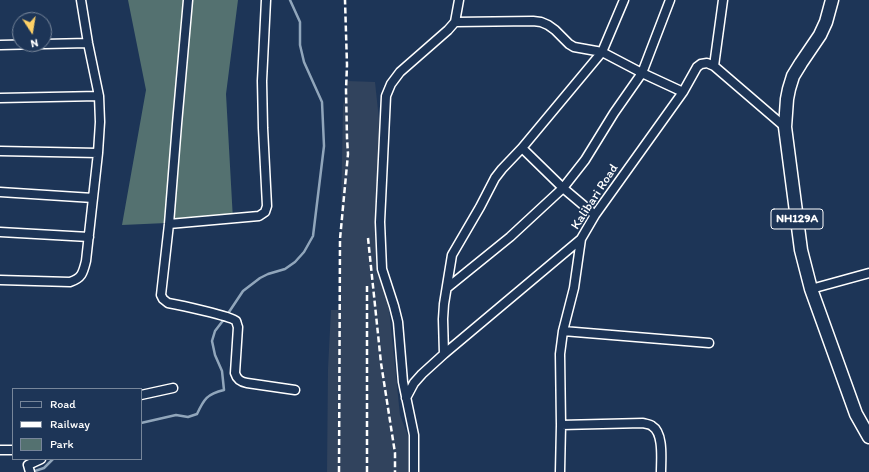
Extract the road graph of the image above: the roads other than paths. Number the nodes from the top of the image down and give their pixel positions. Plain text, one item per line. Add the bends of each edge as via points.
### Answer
1 (81, 0) edge
2 (188, 0) edge
3 (266, 0) edge
4 (459, 0) edge
5 (624, 0) edge
6 (670, 0) edge
7 (723, 0) edge
8 (832, 0) edge
9 (455, 22) junction
10 (88, 43) junction
11 (0, 45) edge
12 (602, 52) junction
13 (714, 66) junction
14 (642, 73) junction
15 (683, 92) junction
16 (99, 96) junction
17 (0, 98) edge
18 (785, 127) junction
19 (522, 148) junction
20 (0, 151) edge
21 (98, 152) junction
22 (563, 188) junction
23 (0, 192) edge
24 (93, 198) junction
25 (595, 215) junction
26 (169, 224) junction
27 (0, 232) edge
28 (89, 237) junction
29 (581, 239) junction
30 (869, 273) edge
31 (0, 280) edge
32 (447, 288) junction
33 (810, 290) junction
34 (563, 331) junction
35 (709, 343) dead end
36 (444, 354) junction
37 (173, 388) dead end
38 (295, 390) dead end
39 (142, 395) edge
40 (406, 398) junction
41 (561, 425) junction
42 (869, 437) edge
43 (0, 450) edge
44 (12, 450) edge
45 (39, 460) edge
46 (29, 466) edge
47 (414, 472) edge
48 (560, 472) edge
49 (661, 472) edge

1 - 10 street
2 - 26 street
3 - 26 street via 262,81 267,206 265,212 259,216
4 - 9 street
5 - 12 street
6 - 14 street
7 - 13 street
8 - 18 highway, NH129A via 820,35 793,76 788,89
9 - 12 street via 541,22 555,30 574,47
9 - 40 street via 400,72 386,96 380,222 382,269 398,322
10 - 11 street
10 - 16 street
12 - 14 street
12 - 19 street
13 - 15 street, Kalibari Road via 707,63 697,67
13 - 18 street
14 - 15 street
14 - 22 street via 585,160
15 - 25 street, Kalibari Road
16 - 17 street
16 - 21 street
18 - 33 highway, NH129A via 801,250
19 - 22 street
19 - 32 street via 495,178 452,255
20 - 21 street
21 - 24 street
22 - 25 street
22 - 32 street via 510,237
23 - 24 street
24 - 28 street
25 - 29 street, Kalibari Road
26 - 38 street via 161,295 163,300 236,321 238,327 235,373 240,382
27 - 28 street
28 - 31 street via 83,273 77,279 70,282
29 - 34 street, Kalibari Road via 574,288
29 - 36 street
30 - 33 street
32 - 36 street via 443,319
33 - 42 highway, NH129A via 856,414
34 - 35 street
34 - 41 street, Kalibari Road via 560,354
36 - 40 street via 418,378
37 - 39 street
40 - 47 street via 414,435
41 - 48 street, Kalibari Road
41 - 49 street via 643,423 653,426 659,434 661,444
43 - 44 street
45 - 46 street

